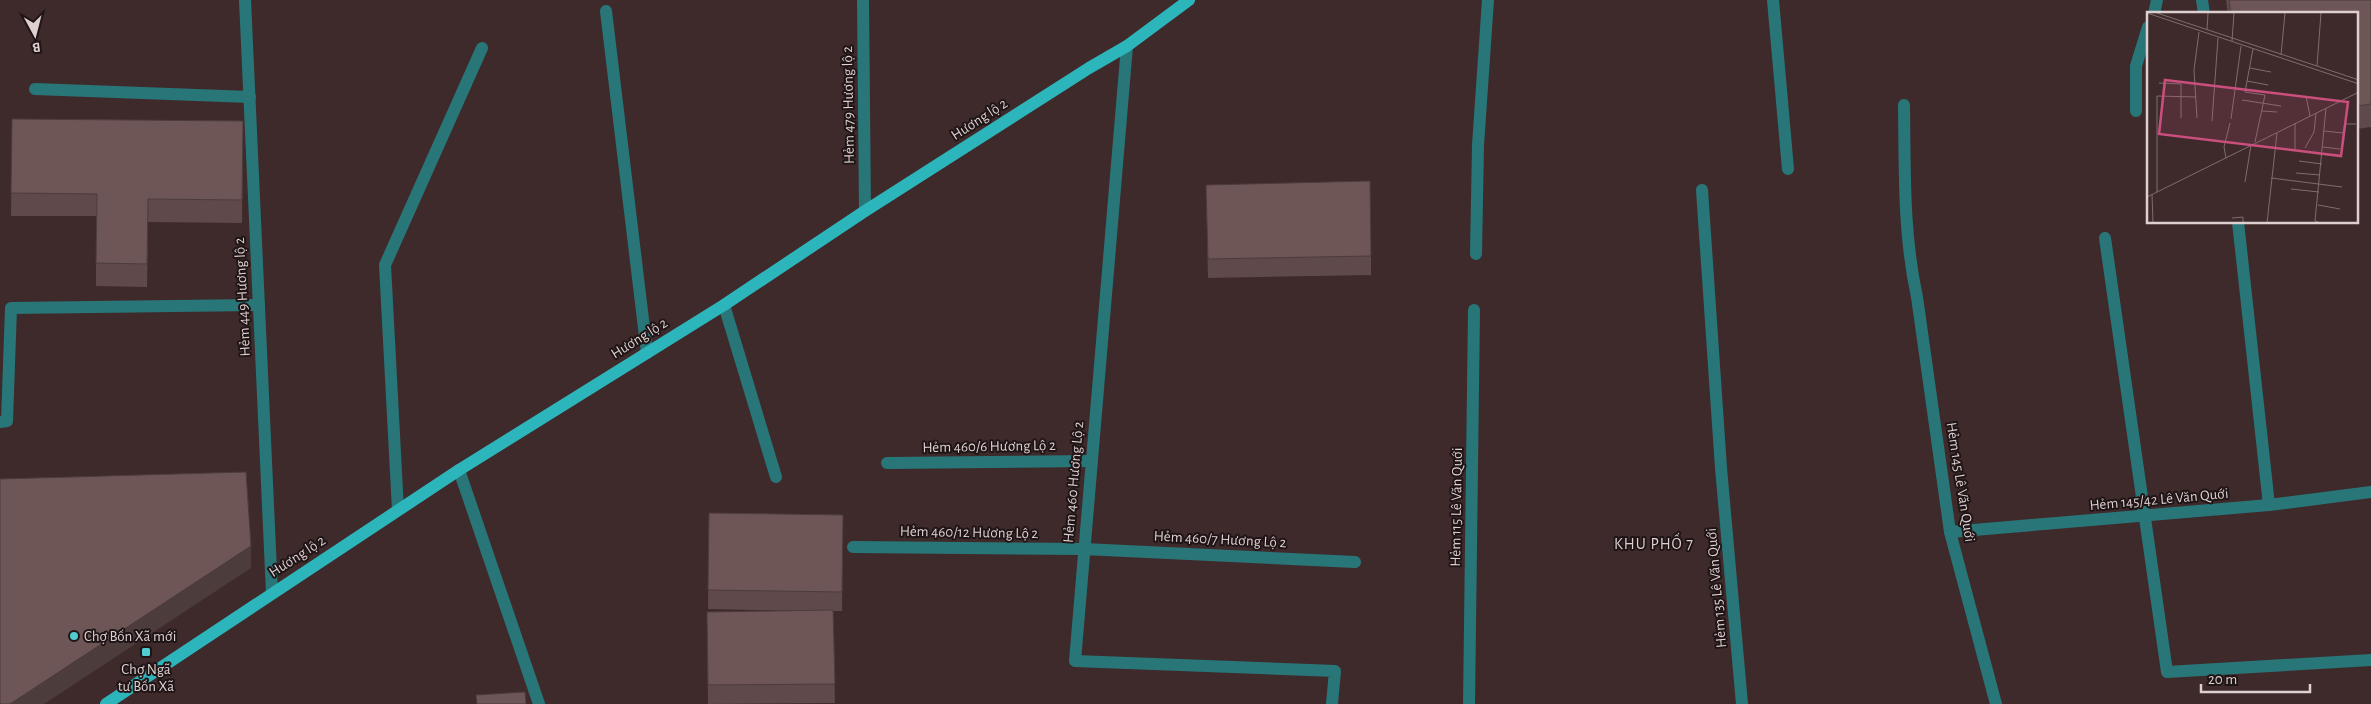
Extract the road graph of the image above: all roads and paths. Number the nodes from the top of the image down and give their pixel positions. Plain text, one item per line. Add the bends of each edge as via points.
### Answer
1 (245, 0) edge
2 (863, 0) edge
3 (1189, 0) edge
4 (1488, 0) edge
5 (1773, 0) edge
6 (1176, 5) edge
7 (606, 12) dead end
8 (2147, 30) edge
9 (1127, 46) junction
10 (482, 48) dead end
11 (35, 89) dead end
12 (250, 96) junction
13 (1904, 105) dead end
14 (2136, 111) dead end
15 (1788, 169) dead end
16 (1702, 190) dead end
17 (865, 211) junction
18 (2238, 224) edge
19 (2105, 238) dead end
20 (1476, 254) dead end
21 (259, 305) junction
22 (724, 306) junction
23 (1474, 310) dead end
24 (647, 353) junction
25 (0, 422) edge
26 (1091, 461) junction
27 (887, 463) dead end
28 (459, 470) junction
29 (776, 477) dead end
30 (2371, 492) edge
31 (2269, 506) junction
32 (398, 510) junction
33 (2145, 516) junction
34 (1950, 532) junction
35 (853, 547) dead end
36 (1084, 549) junction
37 (1355, 562) dead end
38 (272, 592) junction
39 (2371, 660) edge
40 (106, 704) edge
41 (540, 704) edge
42 (1332, 704) edge
43 (1469, 704) edge
44 (1742, 704) edge
45 (1996, 704) edge

1 - 12 street, Hẻm 449 Hương lộ 2
2 - 17 street, Hẻm 479 Hương lộ 2
3 - 6 main road, Hương lộ 2
4 - 20 street via 1478,145
5 - 15 street
6 - 9 main road, Hương lộ 2
7 - 24 street
8 - 14 street via 2136,66
9 - 17 main road, Hương lộ 2
9 - 26 street, Hẻm 460 Hương Lộ 2
10 - 32 street via 385,265
11 - 12 street
12 - 21 street, Hẻm 449 Hương lộ 2
13 - 34 street, Hẻm 145 Lê Văn Quới via 1905,215 1909,261 1917,297
16 - 44 street, Hẻm 135 Lê Văn Quới via 1721,468
17 - 22 main road, Hương lộ 2
18 - 31 street
19 - 33 street
21 - 25 street via 11,308 7,421
21 - 38 street, Hẻm 449 Hương lộ 2
22 - 24 main road, Hương lộ 2
22 - 29 street
23 - 43 street, Hẻm 115 Lê Văn Quới
24 - 28 main road, Hương lộ 2
26 - 27 street, Hẻm 460/6 Hương Lộ 2
26 - 36 street, Hẻm 460 Hương Lộ 2
28 - 32 main road, Hương lộ 2
28 - 41 street
30 - 31 street, Hẻm 145/42 Lê Văn Quới
31 - 33 street, Hẻm 145/42 Lê Văn Quới
32 - 38 main road, Hương lộ 2
33 - 34 street, Hẻm 145/42 Lê Văn Quới
33 - 39 street via 2167,672
34 - 45 street, Hẻm 145 Lê Văn Quới
35 - 36 street, Hẻm 460/12 Hương Lộ 2
36 - 37 street, Hẻm 460/7 Hương Lộ 2
36 - 42 street, Hẻm 460 Hương Lộ 2 via 1075,661 1335,671
38 - 40 main road, Hương lộ 2

